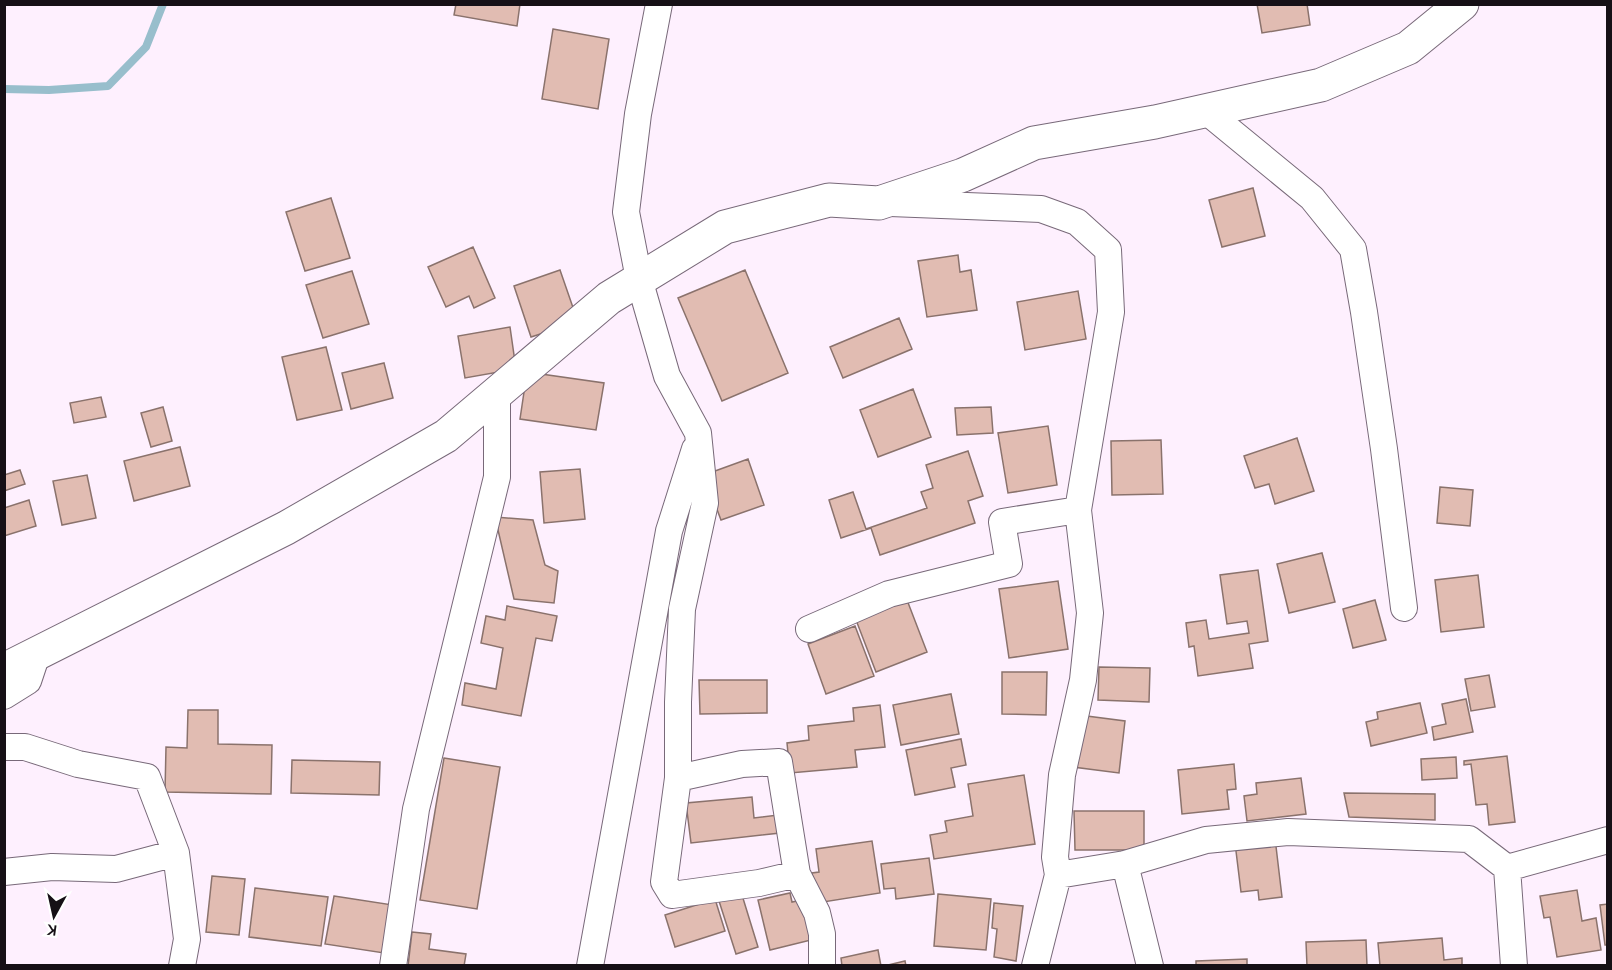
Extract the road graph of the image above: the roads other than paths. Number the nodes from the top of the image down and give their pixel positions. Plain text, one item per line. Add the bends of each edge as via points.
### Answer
1 (659, 4) edge
2 (1462, 4) edge
3 (1206, 111) junction
4 (879, 203) junction
5 (639, 279) junction
6 (497, 393) junction
7 (698, 439) junction
8 (1078, 510) junction
9 (1404, 608) dead end
10 (809, 629) dead end
11 (37, 654) junction
12 (4, 670) edge
13 (4, 696) edge
14 (4, 747) edge
15 (678, 778) junction
16 (1608, 840) edge
17 (176, 853) junction
18 (1125, 864) junction
19 (1507, 868) junction
20 (4, 872) edge
21 (797, 874) junction
22 (1058, 875) junction
23 (182, 966) edge
24 (393, 966) edge
25 (590, 966) edge
26 (822, 966) edge
27 (1035, 966) edge
28 (1150, 966) edge
29 (1514, 966) edge

1 - 5 street via 638,114 626,212
2 - 3 street via 1408,48 1321,85
3 - 4 street via 1034,143 963,175
3 - 9 street via 1312,198 1353,249
4 - 5 street via 829,200 725,227
4 - 8 street via 1041,209 1077,222 1108,250 1112,312
5 - 6 street via 609,298
5 - 7 street via 667,376
6 - 11 street via 446,436 286,528
6 - 24 street via 497,477 416,809
7 - 15 street via 705,503 682,609
7 - 25 street via 669,531
8 - 10 street via 1002,522 1009,564 889,594
8 - 22 street via 1090,613 1083,680 1062,775 1055,857
11 - 12 street
11 - 13 street via 28,681
14 - 17 street via 25,747 78,764 147,777
15 - 21 street via 742,764 779,762
15 - 21 street via 664,882 672,896
16 - 19 street
17 - 20 street via 116,870 52,867
17 - 23 street via 187,939
18 - 19 street via 1206,840 1288,832 1469,839
18 - 22 street
18 - 28 street
19 - 29 street
21 - 26 street via 817,913 822,934
22 - 27 street

